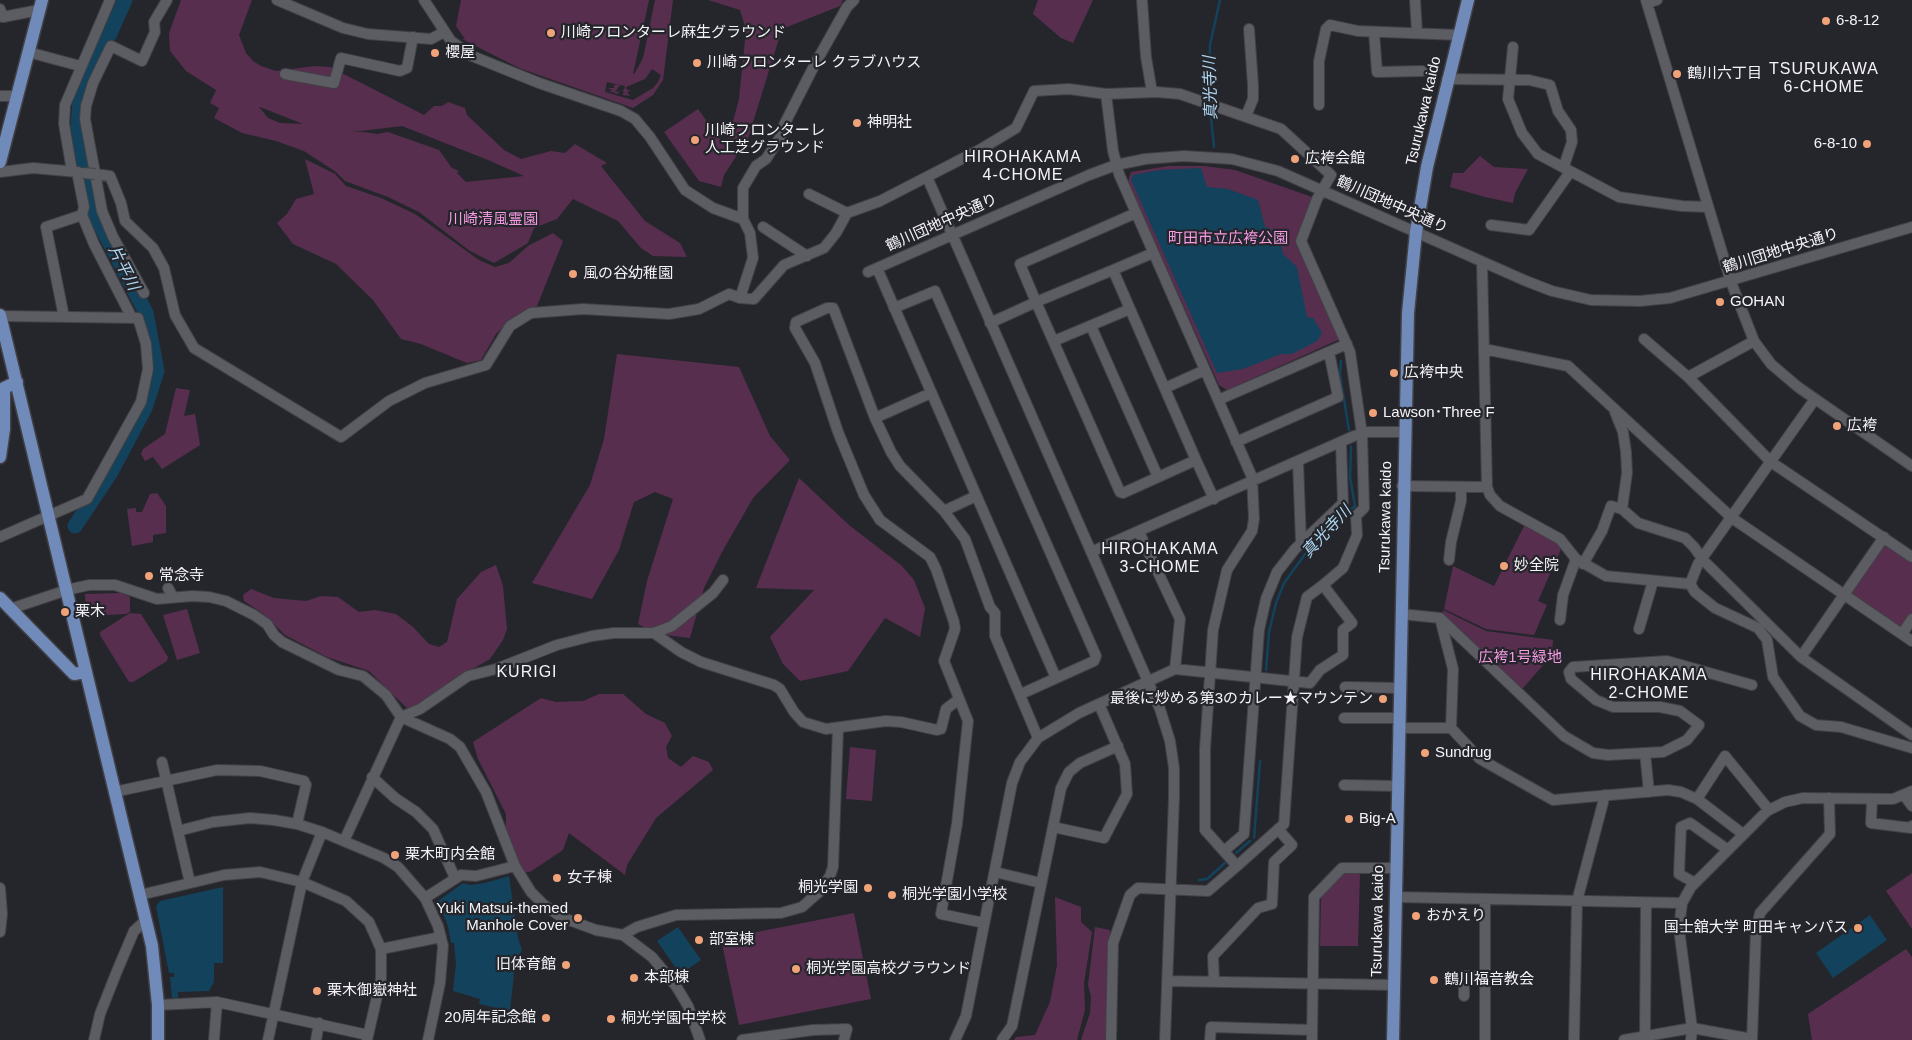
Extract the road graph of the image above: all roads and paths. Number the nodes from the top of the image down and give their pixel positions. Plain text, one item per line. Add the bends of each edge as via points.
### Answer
1 (110, 0) edge
2 (167, 0) edge
3 (277, 0) edge
4 (424, 0) edge
5 (854, 0) edge
6 (1142, 0) edge
7 (1415, 0) edge
8 (1468, 0) edge
9 (1650, 1) edge
10 (41, 5) edge
11 (1, 12) edge
12 (1249, 29) dead end
13 (444, 32) junction
14 (1374, 32) junction
15 (1417, 32) junction
16 (1459, 35) junction
17 (413, 37) junction
18 (1513, 48) dead end
19 (28, 52) junction
20 (80, 66) junction
21 (1422, 71) dead end
22 (285, 74) dead end
23 (1510, 79) junction
24 (1447, 80) junction
25 (1152, 92) junction
26 (1106, 94) junction
27 (0, 96) edge
28 (16, 96) junction
29 (1319, 105) dead end
30 (1246, 116) junction
31 (0, 162) edge
32 (1116, 165) junction
33 (1567, 169) junction
34 (0, 172) edge
35 (77, 172) junction
36 (927, 177) junction
37 (1323, 191) junction
38 (809, 194) dead end
39 (1708, 207) junction
40 (847, 213) junction
41 (1136, 213) junction
42 (82, 215) junction
43 (743, 218) junction
44 (1490, 225) dead end
45 (763, 227) dead end
46 (1912, 227) edge
47 (1416, 232) junction
48 (952, 235) junction
49 (1153, 253) junction
50 (806, 256) junction
51 (1482, 262) junction
52 (1113, 270) junction
53 (1731, 282) junction
54 (144, 294) dead end
55 (740, 298) junction
56 (1036, 302) junction
57 (894, 308) junction
58 (1130, 309) junction
59 (0, 315) edge
60 (64, 317) junction
61 (132, 318) junction
62 (990, 323) junction
63 (1091, 326) junction
64 (1644, 339) dead end
65 (1054, 341) junction
66 (1754, 341) junction
67 (1347, 344) junction
68 (1484, 349) junction
69 (1329, 352) junction
70 (1205, 370) junction
71 (1688, 377) junction
72 (16, 382) junction
73 (2, 388) edge
74 (1165, 388) junction
75 (931, 393) junction
76 (1815, 399) junction
77 (1218, 400) junction
78 (1614, 409) junction
79 (875, 418) junction
80 (1404, 432) junction
81 (1362, 434) junction
82 (1236, 442) junction
83 (1341, 442) junction
84 (0, 457) edge
85 (1196, 460) junction
86 (1298, 462) junction
87 (1771, 462) junction
88 (1912, 466) edge
89 (1158, 477) junction
90 (1253, 482) junction
91 (1402, 486) junction
92 (1461, 486) junction
93 (1487, 487) junction
94 (976, 496) junction
95 (1214, 499) junction
96 (1622, 509) junction
97 (944, 511) junction
98 (49, 515) junction
99 (1732, 518) junction
100 (1139, 532) junction
101 (0, 536) edge
102 (1884, 537) junction
103 (1301, 541) junction
104 (1091, 552) junction
105 (1912, 557) edge
106 (1449, 560) dead end
107 (1703, 560) junction
108 (1579, 561) junction
109 (723, 580) dead end
110 (1653, 581) junction
111 (1690, 584) junction
112 (1323, 585) junction
113 (67, 590) junction
114 (1844, 595) junction
115 (0, 598) edge
116 (10, 609) junction
117 (1400, 614) junction
118 (1440, 618) junction
119 (1912, 619) edge
120 (1560, 620) dead end
121 (1639, 629) dead end
122 (654, 633) junction
123 (1902, 634) junction
124 (1912, 641) edge
125 (1801, 657) junction
126 (1175, 669) junction
127 (85, 672) junction
128 (1210, 673) junction
129 (1256, 677) junction
130 (1056, 678) junction
131 (1294, 681) junction
132 (1148, 682) junction
133 (1752, 685) dead end
134 (1399, 688) junction
135 (1350, 690) dead end
136 (1021, 694) junction
137 (959, 699) junction
138 (1099, 704) junction
139 (401, 717) junction
140 (1344, 718) dead end
141 (1398, 723) junction
142 (838, 728) junction
143 (1451, 728) junction
144 (1912, 735) edge
145 (1038, 738) junction
146 (1118, 746) junction
147 (1912, 748) edge
148 (1645, 753) junction
149 (162, 762) dead end
150 (372, 777) junction
151 (166, 780) junction
152 (1344, 785) dead end
153 (1397, 786) junction
154 (114, 792) junction
155 (1649, 792) junction
156 (1908, 793) edge
157 (1605, 795) junction
158 (1829, 798) junction
159 (1697, 799) junction
160 (1872, 800) junction
161 (1912, 806) edge
162 (1769, 810) junction
163 (297, 824) junction
164 (1912, 826) edge
165 (1053, 827) junction
166 (1278, 829) junction
167 (178, 831) junction
168 (322, 832) junction
169 (1743, 834) junction
170 (344, 841) junction
171 (1728, 850) junction
172 (1224, 851) junction
173 (514, 866) junction
174 (1237, 866) junction
175 (1396, 868) junction
176 (995, 872) junction
177 (455, 878) junction
178 (302, 882) junction
179 (190, 883) junction
180 (1041, 883) junction
181 (1695, 883) junction
182 (0, 888) edge
183 (1171, 889) junction
184 (140, 895) junction
185 (1395, 897) junction
186 (425, 898) junction
187 (1485, 899) junction
188 (1577, 901) junction
189 (1646, 902) junction
190 (1682, 903) junction
191 (146, 920) junction
192 (984, 924) junction
193 (0, 932) edge
194 (623, 935) junction
195 (441, 937) junction
196 (381, 949) junction
197 (1485, 976) junction
198 (1168, 981) junction
199 (1214, 981) junction
200 (1313, 984) junction
201 (1394, 985) junction
202 (1464, 996) dead end
203 (217, 1002) junction
204 (158, 1005) junction
205 (274, 1013) junction
206 (319, 1023) junction
207 (1692, 1028) junction
208 (1312, 1035) edge
209 (1645, 1035) junction
210 (368, 1038) edge
211 (763, 1038) edge
212 (94, 1040) edge
213 (158, 1040) edge
214 (214, 1040) edge
215 (268, 1040) edge
216 (316, 1040) edge
217 (428, 1040) edge
218 (700, 1040) edge
219 (742, 1040) edge
220 (844, 1040) edge
221 (955, 1040) edge
222 (1002, 1040) edge
223 (1111, 1040) edge
224 (1165, 1040) edge
225 (1210, 1040) edge
226 (1392, 1040) edge
227 (1485, 1040) edge
228 (1574, 1040) edge
229 (1624, 1040) edge
230 (1691, 1040) edge
231 (1752, 1040) edge

1 - 20 street
2 - 54 street via 154,22 155,32 142,61 111,46 93,83 84,119 102,211
3 - 17 street via 343,28
4 - 13 street
5 - 43 street via 815,64 781,136 743,188
6 - 25 street
7 - 15 street
8 - 16 main road, Tsurukawa kaido
9 - 39 street
10 - 11 street via 3,17
10 - 19 main road
12 - 30 street via 1254,85 1253,99
13 - 17 street via 431,39
13 - 43 street via 472,56 630,117 650,137 685,190 713,208
14 - 15 street
14 - 21 street via 1377,72
14 - 29 street via 1333,25 1327,27 1319,60
15 - 16 street
16 - 24 main road, Tsurukawa kaido
17 - 22 street via 407,68 400,71 341,58 334,83
18 - 23 street
19 - 20 street
19 - 28 main road
20 - 35 street via 65,105 64,124
23 - 24 street
23 - 33 street via 1508,99 1522,133 1538,154
23 - 33 street via 1550,85 1558,111 1571,130
24 - 47 main road, Tsurukawa kaido
25 - 26 street
25 - 30 street via 1176,93
26 - 32 street
26 - 36 street via 1069,89 1034,91 1016,128
27 - 28 street
28 - 31 main road
30 - 37 street via 1281,129 1328,170 1332,177
32 - 37 street, 鶴川団地中央通り via 1160,157 1217,157 1262,166
32 - 41 street
32 - 48 street, 鶴川団地中央通り
33 - 39 street via 1619,197
33 - 44 street via 1529,230
34 - 35 street via 33,168
35 - 42 street via 84,207
35 - 55 street, bridge via 110,176 125,221 153,248 164,268 175,315 194,348 341,437 389,401 425,383 486,365 510,326 531,313 582,309 669,314 699,309 729,294
36 - 40 street via 880,201
36 - 48 street
37 - 47 street, 鶴川団地中央通り
37 - 67 street via 1301,241
38 - 40 street
39 - 53 street
40 - 50 street via 829,242
41 - 49 street
41 - 56 street via 1020,264
42 - 60 street via 46,227
42 - 61 street
43 - 55 street via 750,233 753,258
45 - 50 street
46 - 53 street, 鶴川団地中央通り
47 - 51 street, 鶴川団地中央通り
47 - 80 main road, Tsurukawa kaido via 1408,313
48 - 57 street, 鶴川団地中央通り via 873,270
48 - 62 street
49 - 52 street
49 - 70 street
50 - 55 street via 784,265 754,299
51 - 53 street, 鶴川団地中央通り via 1552,291 1606,301 1670,298
51 - 68 street
52 - 56 street
52 - 58 street
53 - 66 street
56 - 62 street
56 - 65 street
57 - 75 street
57 - 130 street via 935,291 1064,582 1096,659
58 - 63 street
58 - 74 street
59 - 60 street
59 - 72 main road
60 - 61 street
61 - 98 street via 138,318 146,344 148,369 141,402 87,499
62 - 104 street
63 - 65 street
63 - 89 street
64 - 71 street
65 - 89 street via 1120,492
66 - 71 street
66 - 76 street via 1782,374
67 - 69 street
67 - 81 street
68 - 78 street via 1568,366
68 - 93 street
69 - 77 street
69 - 82 street via 1338,397
70 - 74 street
70 - 77 street
71 - 87 street
72 - 73 main road
72 - 98 main road
73 - 84 main road via 4,429
74 - 85 street
75 - 79 street
75 - 94 street
76 - 87 street
76 - 88 street
77 - 82 street
78 - 96 street via 1626,452
78 - 99 street
79 - 97 street via 900,466
79 - 137 street via 833,308 796,322 795,328 815,363 838,432 872,509 880,520 927,552 934,562 954,622 955,629 944,662
80 - 81 street
80 - 91 main road, Tsurukawa kaido
81 - 83 street
81 - 112 street via 1364,508 1356,516 1357,535 1343,568
82 - 90 street
83 - 86 street
83 - 103 street via 1343,502
85 - 89 street
85 - 95 street
86 - 90 street
86 - 103 street
87 - 99 street
87 - 102 street
90 - 95 street
90 - 128 street via 1252,531 1227,570 1214,630
91 - 92 street
91 - 117 main road, Tsurukawa kaido
92 - 93 street
92 - 106 street
93 - 108 street via 1500,506 1560,539
94 - 97 street
94 - 130 street
95 - 100 street
96 - 107 street via 1638,523 1685,538
96 - 108 street via 1611,506 1602,531
97 - 136 street via 965,539 995,613 995,636
98 - 101 street
98 - 113 main road
99 - 107 street
99 - 114 street
100 - 104 street
100 - 126 street via 1180,619
102 - 105 street
102 - 114 street
103 - 129 street via 1277,572 1266,599 1259,630
104 - 132 street
107 - 111 street
107 - 125 street
108 - 110 street via 1606,576
108 - 120 street via 1563,595
109 - 122 street via 713,593 672,626
110 - 111 street
110 - 121 street
111 - 147 street via 1715,608 1758,628 1767,640 1774,677 1800,716 1816,725 1840,727
112 - 131 street via 1307,597 1297,637
112 - 131 street via 1352,623 1343,630 1344,655 1320,670 1310,684
113 - 116 street
113 - 127 main road
113 - 139 street via 115,585 157,599 170,592 226,600 254,614 282,642 339,670 363,676 386,695
114 - 123 street
114 - 125 street
115 - 116 main road
116 - 127 main road via 74,674
117 - 118 street
117 - 134 main road, Tsurukawa kaido
118 - 143 street via 1454,669
118 - 148 street via 1578,746 1608,755
119 - 123 street
122 - 139 street via 614,633 557,645 502,667 468,676 420,709
122 - 142 street via 681,652 716,668 774,685 803,722 826,729
123 - 124 street
125 - 144 street
126 - 128 street
126 - 132 street
127 - 154 main road
128 - 129 street
128 - 172 street via 1205,749 1205,830
129 - 131 street
129 - 172 street via 1244,834
130 - 136 street
131 - 166 street via 1284,824
132 - 138 street
132 - 183 street via 1170,741 1174,768
133 - 148 street via 1667,661 1570,669 1571,679 1596,700 1613,707 1660,706 1680,711 1699,725 1687,740 1674,748
134 - 135 street
134 - 141 main road, Tsurukawa kaido
136 - 145 street
137 - 142 street via 946,709 941,728 937,730 886,721
137 - 192 street via 968,721 957,824 941,914
138 - 145 street
138 - 146 street
139 - 150 street
139 - 173 street via 450,739 460,747 486,792
140 - 141 street
141 - 143 street
141 - 153 main road, Tsurukawa kaido
142 - 194 street via 833,867 819,892 802,907 781,913 676,915 637,927
143 - 157 street via 1480,759 1553,800
145 - 176 street via 1020,762 1012,783
146 - 165 street via 1070,772 1061,788
146 - 165 street via 1125,764 1127,794 1104,838
148 - 155 street
149 - 151 street
150 - 170 street
150 - 177 street via 433,829
151 - 154 street
151 - 163 street via 217,770 238,770 260,771 304,781 306,785
151 - 167 street
152 - 153 street
153 - 175 main road, Tsurukawa kaido
154 - 184 main road
155 - 157 street
155 - 159 street via 1682,792
156 - 160 street
156 - 161 street
157 - 188 street
158 - 160 street
158 - 162 street via 1803,798
158 - 231 street via 1830,834 1760,913 1756,930
159 - 162 street via 1725,756
159 - 169 street
160 - 164 street via 1871,823
162 - 169 street
163 - 167 street via 250,818 213,822
163 - 168 street
165 - 180 street
166 - 174 street
166 - 199 street via 1292,845 1274,862 1272,904 1258,908 1213,956
167 - 179 street
168 - 170 street
168 - 178 street
169 - 171 street
170 - 186 street via 398,867
171 - 181 street
171 - 181 street via 1690,823 1680,827 1679,874
172 - 174 street
173 - 177 street via 476,876 461,874
173 - 194 street via 531,892 561,917 596,930
174 - 183 street via 1208,891
175 - 185 main road, Tsurukawa kaido
175 - 200 street via 1342,868 1314,896
176 - 180 street
176 - 192 street
177 - 186 street
178 - 179 street via 260,872 224,875
178 - 196 street via 346,901 369,922
178 - 205 street
179 - 184 street
180 - 222 street via 1012,1026
181 - 190 street
182 - 193 street
183 - 198 street
183 - 223 street via 1138,888 1130,895 1117,927 1113,943
184 - 191 main road
185 - 187 street
185 - 201 main road, Tsurukawa kaido
186 - 195 street
187 - 188 street
187 - 197 street
188 - 189 street
188 - 228 street
189 - 190 street
189 - 209 street
190 - 207 street via 1679,929
191 - 204 main road
191 - 212 street via 134,931 116,971
192 - 221 street via 966,1016
194 - 218 street via 652,958 676,986 688,1006
195 - 196 street
195 - 217 street via 441,974
196 - 210 street via 381,979
197 - 202 street via 1464,976
197 - 227 street
198 - 199 street
198 - 224 street
199 - 200 street
200 - 201 street
200 - 208 street
201 - 226 main road, Tsurukawa kaido
203 - 204 street
203 - 205 street
203 - 214 street
204 - 213 main road
205 - 206 street
205 - 215 street
206 - 210 street
206 - 216 street
207 - 209 street
207 - 230 street
207 - 231 street
208 - 225 street via 1211,1027
209 - 229 street
211 - 219 street
211 - 220 street via 847,1029

